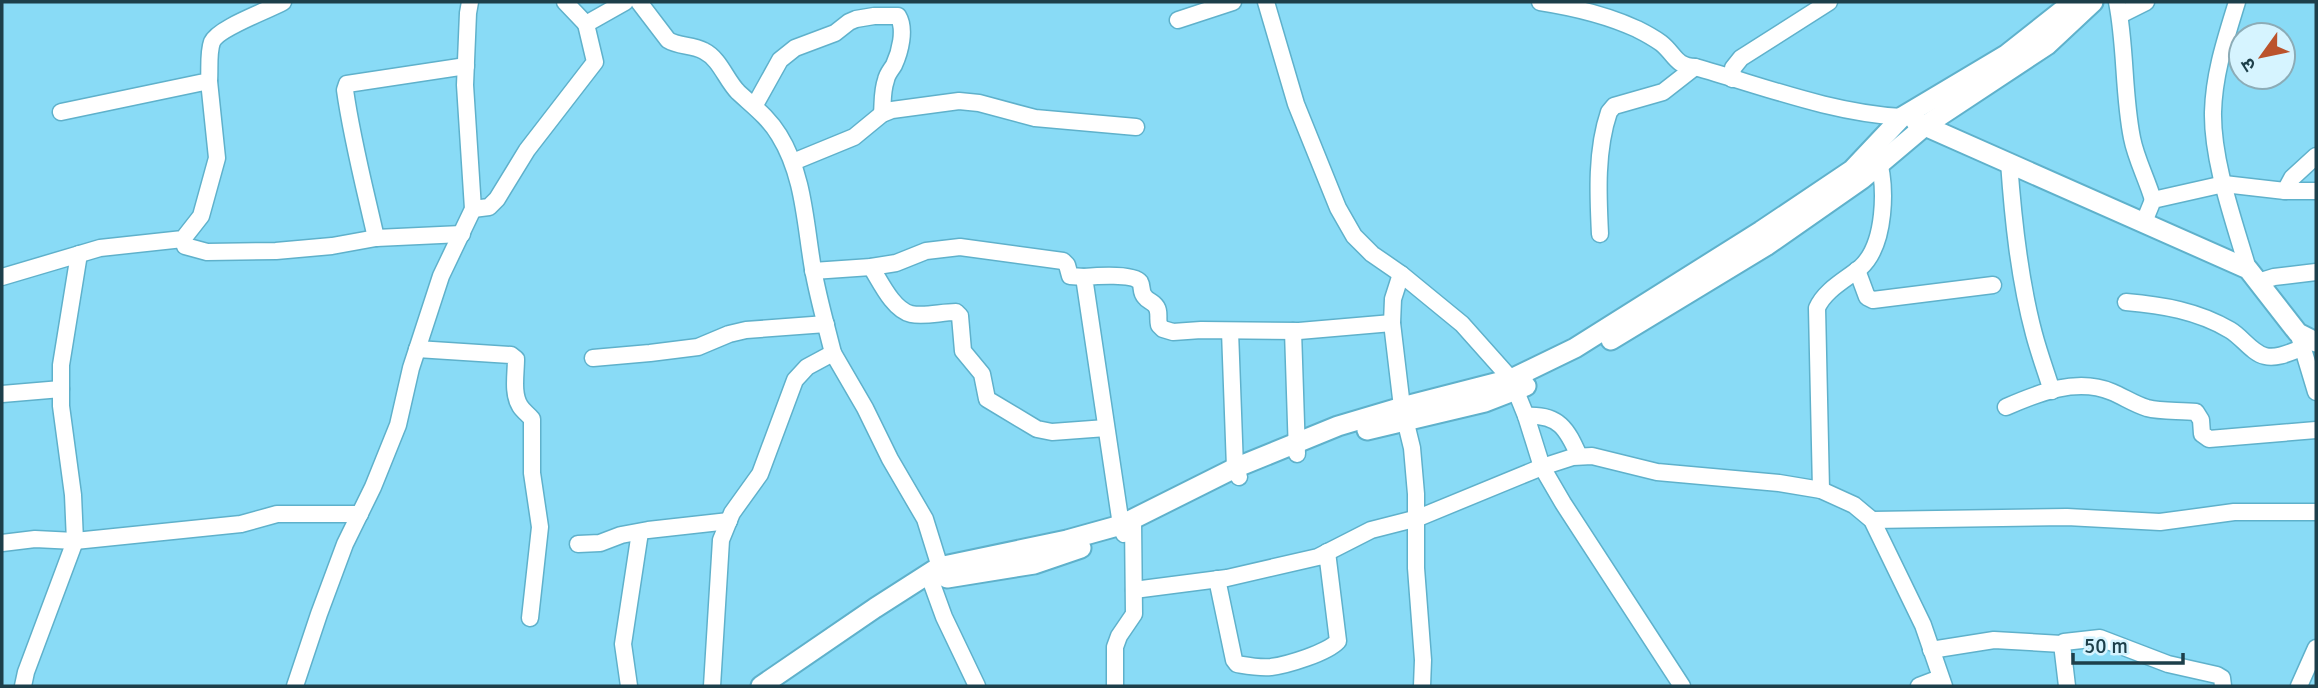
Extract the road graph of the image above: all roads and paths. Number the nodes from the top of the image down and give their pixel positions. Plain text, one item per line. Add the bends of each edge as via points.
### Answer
1 (283, 2) edge
2 (470, 2) edge
3 (565, 2) edge
4 (625, 2) edge
5 (639, 2) edge
6 (1233, 2) edge
7 (1266, 2) edge
8 (1540, 2) edge
9 (1829, 2) edge
10 (2073, 2) edge
11 (2093, 2) edge
12 (2146, 2) edge
13 (2237, 2) edge
14 (1558, 3) edge
15 (2118, 8) edge
16 (1178, 20) dead end
17 (586, 24) junction
18 (466, 66) junction
19 (1695, 68) junction
20 (1732, 79) junction
21 (209, 81) junction
22 (755, 106) junction
23 (61, 112) dead end
24 (882, 114) junction
25 (1902, 117) junction
26 (1926, 125) junction
27 (1136, 127) dead end
28 (1877, 154) junction
29 (2316, 156) edge
30 (793, 162) junction
31 (2009, 162) junction
32 (2224, 184) junction
33 (2285, 191) junction
34 (2316, 191) edge
35 (2153, 200) junction
36 (473, 209) junction
37 (2144, 222) junction
38 (462, 234) junction
39 (1600, 234) dead end
40 (376, 238) junction
41 (183, 239) junction
42 (79, 254) junction
43 (871, 267) junction
44 (1857, 270) junction
45 (813, 271) junction
46 (2316, 272) edge
47 (1401, 274) junction
48 (2253, 276) junction
49 (2, 277) edge
50 (1084, 277) junction
51 (1993, 285) dead end
52 (2126, 302) dead end
53 (1392, 323) junction
54 (826, 324) junction
55 (1230, 331) junction
56 (1293, 331) junction
57 (2305, 341) edge
58 (417, 349) junction
59 (832, 353) junction
60 (593, 358) dead end
61 (1513, 385) junction
62 (61, 388) junction
63 (2052, 391) junction
64 (2316, 392) edge
65 (2, 394) edge
66 (2007, 407) dead end
67 (1403, 414) junction
68 (1526, 416) junction
69 (1106, 428) junction
70 (2316, 430) edge
71 (1297, 449) junction
72 (1579, 456) junction
73 (1542, 467) junction
74 (1237, 473) junction
75 (1821, 490) junction
76 (2316, 512) edge
77 (360, 514) junction
78 (1418, 518) junction
79 (1872, 520) junction
80 (729, 521) junction
81 (1128, 528) junction
82 (640, 532) junction
83 (75, 541) junction
84 (2, 542) edge
85 (578, 544) dead end
86 (1327, 552) junction
87 (936, 576) junction
88 (1217, 579) junction
89 (1134, 590) junction
90 (530, 618) dead end
91 (2062, 643) junction
92 (1931, 650) junction
93 (2316, 651) edge
94 (1942, 682) edge
95 (23, 686) edge
96 (295, 686) edge
97 (629, 686) edge
98 (712, 686) edge
99 (761, 686) edge
100 (782, 686) edge
101 (977, 686) edge
102 (1115, 686) edge
103 (1422, 686) edge
104 (1682, 686) edge
105 (1919, 686) edge
106 (2067, 686) edge
107 (2223, 686) edge
108 (2299, 686) edge

1 - 21 street via 216,35 211,44
2 - 18 street
3 - 17 street
4 - 17 street
5 - 22 street via 668,40 704,50
6 - 16 street
7 - 47 street via 1296,104 1338,208 1354,236
8 - 14 street
9 - 20 street via 1741,58
10 - 25 street via 2006,55
11 - 26 street via 2047,45
12 - 15 street
13 - 32 street via 2219,61 2213,113
14 - 19 street via 1635,29 1659,42 1678,63
15 - 35 street via 2132,139
17 - 36 street via 595,62 527,150 494,203
18 - 36 street
18 - 40 street via 347,84 353,140
19 - 20 street
19 - 39 street via 1663,92 1614,106 1609,112 1600,162
20 - 25 street via 1832,106
21 - 23 street
21 - 41 street via 217,158 201,216
22 - 24 street via 780,60 795,48 835,33 856,19 891,15 901,20 902,32 899,52 887,76
22 - 30 street via 779,134
24 - 27 street via 901,107 959,101 1035,118
24 - 30 street via 854,137
25 - 26 street
25 - 28 street
26 - 28 street
26 - 31 street
28 - 44 street via 1882,209 1878,237 1875,249
28 - 61 street
29 - 33 street
30 - 45 street
31 - 37 street
31 - 63 street via 2026,298
32 - 33 street
32 - 35 street
32 - 48 street
33 - 34 street
35 - 37 street
36 - 38 street
37 - 48 street
38 - 40 street
38 - 58 street via 441,276
40 - 41 street via 332,246 220,252 193,250
41 - 42 street
42 - 49 street
42 - 62 street
43 - 45 street
43 - 50 street via 926,251 960,247 1063,261 1070,276
43 - 69 street via 909,314 956,312 960,316 963,351 982,374 987,399 1037,429
44 - 51 street via 1867,297 1873,300
44 - 75 street via 1821,299 1817,308
45 - 54 street
46 - 48 street
47 - 53 street
47 - 61 street via 1462,324
48 - 57 street
50 - 55 street via 1138,279 1142,293 1158,310 1158,325 1163,329
50 - 69 street
52 - 57 street via 2161,305 2207,319 2262,355 2279,356
53 - 56 street
53 - 67 street
54 - 59 street
54 - 60 street via 746,330 698,347
55 - 56 street
55 - 74 street
56 - 71 street
57 - 64 street
58 - 77 street via 398,425
58 - 90 street via 516,359 517,400 532,419 540,527
59 - 80 street via 795,380 760,474
59 - 87 street via 925,519
61 - 67 street
61 - 68 street
62 - 65 street
62 - 83 street
63 - 66 street
63 - 70 street via 2095,387 2149,408 2196,412 2202,434 2209,439
67 - 71 street via 1338,426
67 - 78 street via 1412,448
68 - 72 street via 1558,422
68 - 73 street
69 - 81 street
71 - 74 street
72 - 73 street
72 - 75 street via 1657,472
73 - 78 street
73 - 104 street
74 - 81 street
75 - 79 street via 1839,496
76 - 79 street via 2234,512 2160,522 2067,517
77 - 83 street via 277,514 241,524
77 - 96 street
78 - 86 street via 1371,530
78 - 103 street
79 - 92 street
80 - 82 street
80 - 98 street via 721,540
81 - 87 street
81 - 89 street
82 - 85 street
82 - 97 street via 623,645
83 - 84 street
83 - 95 street
86 - 88 street
86 - 88 street via 1338,642 1314,655 1273,667 1252,667 1234,660
87 - 99 street
87 - 100 street
87 - 101 street via 944,617
88 - 89 street
89 - 102 street via 1134,614 1115,647
91 - 92 street via 1994,640
91 - 106 street
91 - 107 street via 2100,638 2168,664 2217,675
92 - 94 street
93 - 108 street
94 - 105 street

